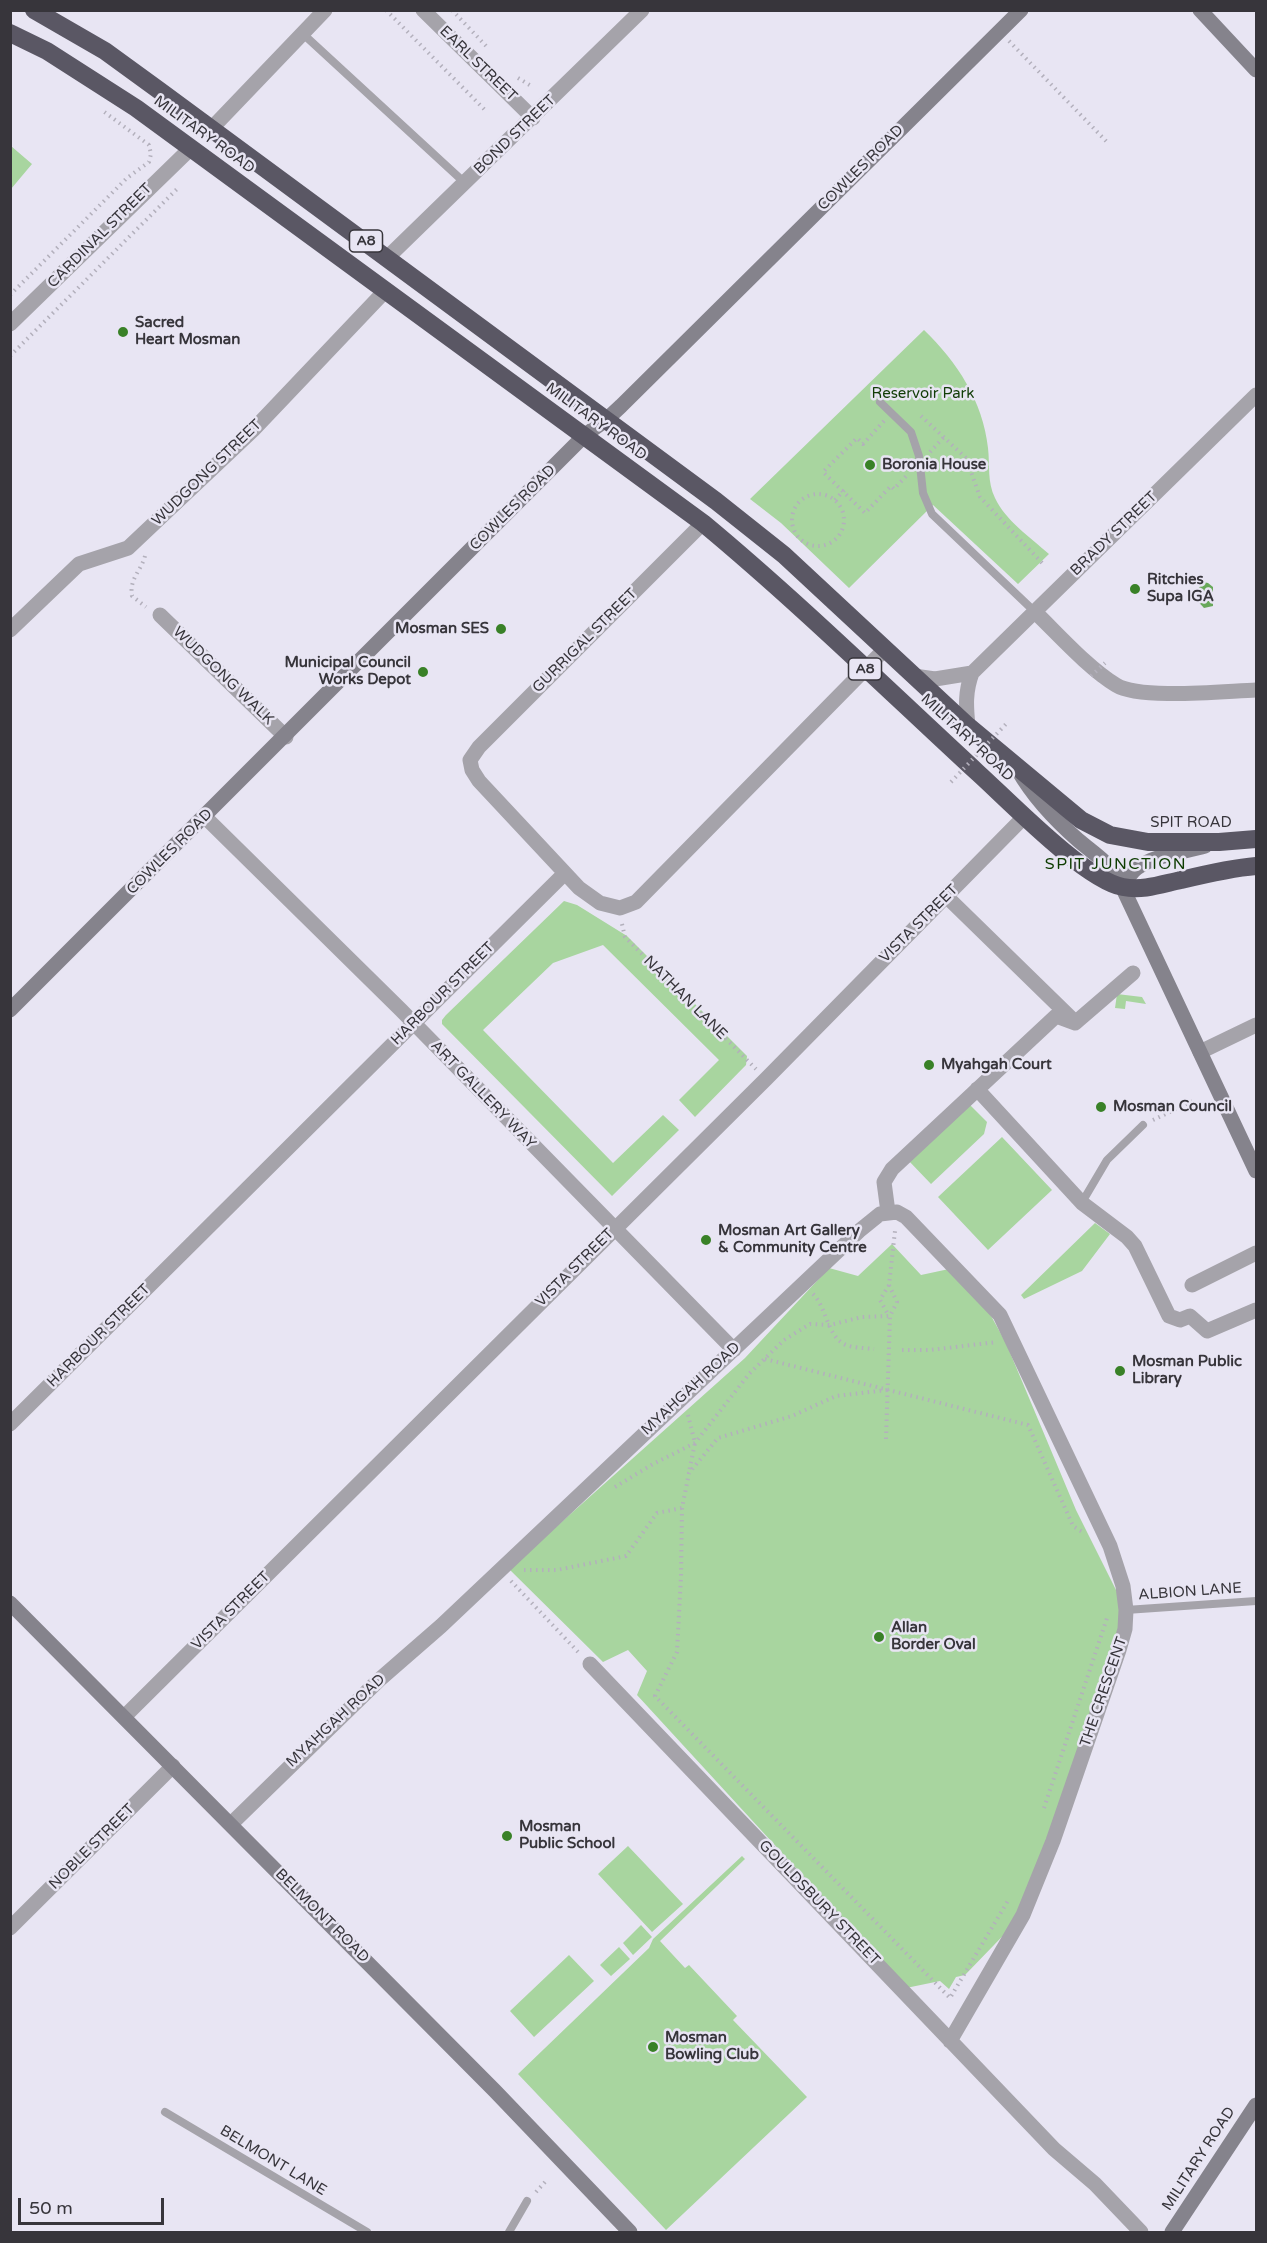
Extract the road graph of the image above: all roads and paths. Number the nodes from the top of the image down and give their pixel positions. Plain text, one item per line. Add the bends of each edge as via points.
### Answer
1 (34, 10) edge
2 (325, 10) edge
3 (386, 10) edge
4 (423, 10) edge
5 (452, 10) edge
6 (642, 10) edge
7 (1021, 10) edge
8 (1200, 10) edge
9 (1000, 31) junction
10 (10, 33) edge
11 (302, 33) junction
12 (493, 52) dead end
13 (510, 69) dead end
14 (1257, 70) edge
15 (533, 87) dead end
16 (102, 110) dead end
17 (487, 112) dead end
18 (533, 118) junction
19 (212, 128) junction
20 (1107, 142) dead end
21 (191, 148) junction
22 (465, 183) junction
23 (177, 189) dead end
24 (388, 257) junction
25 (386, 290) junction
26 (10, 295) edge
27 (10, 324) edge
28 (10, 356) edge
29 (1257, 395) edge
30 (880, 402) dead end
31 (921, 416) dead end
32 (897, 418) junction
33 (606, 420) junction
34 (585, 435) junction
35 (944, 437) junction
36 (920, 462) junction
37 (844, 490) junction
38 (835, 500) junction
39 (703, 524) junction
40 (150, 529) junction
41 (1044, 565) dead end
42 (1034, 611) junction
43 (160, 615) joint
44 (10, 630) edge
45 (885, 649) junction
46 (1105, 663) dead end
47 (866, 670) junction
48 (972, 672) junction
49 (914, 676) junction
50 (1091, 676) dead end
51 (1257, 690) edge
52 (1006, 724) dead end
53 (968, 726) junction
54 (285, 737) junction
55 (1016, 767) junction
56 (951, 782) dead end
57 (1025, 816) junction
58 (205, 817) junction
59 (1125, 839) joint
60 (1257, 839) edge
61 (1219, 842) junction
62 (1257, 866) edge
63 (565, 873) junction
64 (1123, 887) junction
65 (947, 897) junction
66 (620, 909) junction
67 (1134, 973) dead end
68 (10, 1010) edge
69 (414, 1023) junction
70 (1075, 1023) junction
71 (1257, 1025) edge
72 (1200, 1052) junction
73 (766, 1079) junction
74 (977, 1089) junction
75 (1195, 1100) dead end
76 (1143, 1125) joint
77 (1257, 1171) edge
78 (1078, 1200) junction
79 (888, 1212) junction
80 (615, 1228) junction
81 (895, 1230) dead end
82 (1257, 1253) edge
83 (804, 1285) junction
84 (889, 1285) junction
85 (1192, 1285) dead end
86 (1257, 1310) edge
87 (890, 1316) junction
88 (830, 1325) junction
89 (1012, 1340) junction
90 (874, 1349) dead end
91 (734, 1350) junction
92 (902, 1350) dead end
93 (765, 1359) junction
94 (887, 1390) junction
95 (683, 1396) junction
96 (10, 1424) edge
97 (886, 1439) dead end
98 (695, 1443) junction
99 (689, 1473) junction
100 (609, 1491) dead end
101 (682, 1508) junction
102 (1089, 1536) dead end
103 (528, 1562) dead end
104 (508, 1575) junction
105 (1257, 1601) edge
106 (10, 1603) edge
107 (1118, 1609) junction
108 (590, 1664) joint
109 (124, 1717) junction
110 (173, 1766) junction
111 (1043, 1813) dead end
112 (231, 1824) junction
113 (1014, 1890) dead end
114 (10, 1928) edge
115 (950, 2041) junction
116 (1257, 2105) edge
117 (165, 2112) dead end
118 (527, 2201) dead end
119 (368, 2232) edge
120 (509, 2232) edge
121 (630, 2232) edge
122 (1141, 2232) edge
123 (1172, 2232) edge

1 - 19 highway, MILITARY ROAD / A8 via 105,51
2 - 11 street
3 - 17 path, EARL STREET
4 - 18 street, EARL STREET
5 - 12 path, EARL STREET
6 - 18 street, BOND STREET
7 - 9 street, COWLES ROAD
8 - 14 street
9 - 20 path
9 - 33 street, COWLES ROAD
10 - 21 highway, MILITARY ROAD / A8 via 92,78
11 - 19 street
11 - 22 lane
13 - 15 path, EARL STREET
16 - 26 path, CARDINAL STREET via 149,145 149,162 127,178
18 - 22 street, BOND STREET
19 - 24 highway, MILITARY ROAD / A8
21 - 25 highway, MILITARY ROAD / A8
21 - 27 street, CARDINAL STREET
22 - 24 street, BOND STREET
23 - 28 path, CARDINAL STREET
24 - 33 highway, MILITARY ROAD / A8
25 - 34 highway, MILITARY ROAD / A8
25 - 40 street, WUDGONG STREET via 253,430
29 - 42 street, BRADY STREET
30 - 32 lane
31 - 35 path
32 - 36 lane via 911,432
32 - 37 path via 889,426 884,421 862,444 856,438 824,472
33 - 34 street, COWLES ROAD
33 - 45 highway, MILITARY ROAD / A8 via 784,555
34 - 39 highway, MILITARY ROAD / A8
34 - 54 street, COWLES ROAD
35 - 36 path
35 - 41 path via 966,458 980,497
36 - 37 path via 865,513
36 - 42 lane via 923,493 932,514
37 - 38 path
38 - 38 path via 844,523 837,538 822,546 805,543 793,530 792,512 796,504 819,494
39 - 47 highway, MILITARY ROAD / A8 via 755,566
39 - 63 street, GURRIGAL STREET via 470,760 479,781
40 - 43 path via 144,560 131,591 141,604
40 - 44 street, WUDGONG STREET via 128,548 79,564
42 - 48 street, BRADY STREET
42 - 51 street via 1117,686 1143,694
43 - 54 street, WUDGONG WALK
45 - 47 street
45 - 49 highway, MILITARY ROAD / A8
46 - 50 path, bridge
47 - 57 highway, MILITARY ROAD / A8
47 - 66 street via 654,886 636,902
48 - 49 street via 936,679
48 - 53 street via 965,701
49 - 53 highway, MILITARY ROAD / A8
52 - 56 path, bridge
53 - 55 highway, MILITARY ROAD / A8
54 - 58 street, COWLES ROAD
55 - 59 highway, MILITARY ROAD / A8 via 1081,820
55 - 64 street, MILITARY ROAD via 1048,814 1107,864
57 - 64 highway, MILITARY ROAD / A8 via 1085,868
57 - 65 street, VISTA STREET
58 - 68 street, COWLES ROAD
58 - 69 street, ART GALLERY WAY
59 - 61 highway, SPIT ROAD / A8
60 - 61 highway, SPIT ROAD / A8
61 - 64 street via 1150,861 1137,868
62 - 64 highway, A8 via 1160,886
63 - 66 street via 600,903
63 - 69 street, HARBOUR STREET
64 - 72 street, MILITARY ROAD
65 - 70 street
65 - 73 street, VISTA STREET
66 - 73 path, NATHAN LANE via 625,937
67 - 70 street
69 - 80 street, ART GALLERY WAY
69 - 96 street, HARBOUR STREET
70 - 74 street via 1056,1016
71 - 72 street
72 - 77 street, MILITARY ROAD
73 - 80 street, VISTA STREET
74 - 78 street
74 - 79 street via 892,1169 884,1182
75 - 76 path
76 - 78 lane via 1107,1161
78 - 86 street via 1135,1246 1169,1316 1180,1320 1190,1316 1207,1331
79 - 83 street, MYAHGAH ROAD via 866,1224
79 - 89 street, THE CRESCENT via 906,1217 924,1234 1000,1315
80 - 91 street, ART GALLERY WAY
80 - 109 street, VISTA STREET
81 - 84 path
82 - 85 street
83 - 88 path via 820,1301
83 - 91 street, MYAHGAH ROAD
84 - 87 path via 897,1302
84 - 87 path via 880,1300
87 - 88 path via 862,1317
87 - 94 path
88 - 90 path via 836,1340
88 - 93 path via 810,1324 784,1340
89 - 92 path
89 - 107 street, THE CRESCENT via 1110,1546 1123,1587
91 - 95 street, MYAHGAH ROAD
93 - 94 path
93 - 98 path
94 - 97 path
94 - 99 path via 836,1396 792,1416 718,1438
94 - 102 path via 1028,1425 1073,1526
95 - 98 path
95 - 104 street, MYAHGAH ROAD
98 - 99 path
98 - 100 path
99 - 101 path
101 - 103 path via 657,1513 626,1556 557,1570 520,1570
101 - 113 path via 677,1652 656,1696 950,1998
104 - 108 path
104 - 112 street, MYAHGAH ROAD via 379,1680
105 - 107 lane, ALBION LANE
106 - 109 street, BELMONT ROAD
107 - 111 path
107 - 115 street, THE CRESCENT via 1125,1629 1053,1841 1023,1915
108 - 115 street, GOULDSBURY STREET
109 - 110 street, BELMONT ROAD
110 - 112 street, BELMONT ROAD
110 - 114 street, NOBLE STREET
112 - 121 street, BELMONT ROAD
115 - 122 street, GOULDSBURY STREET
116 - 123 street, MILITARY ROAD
117 - 119 lane, BELMONT LANE
118 - 120 lane

